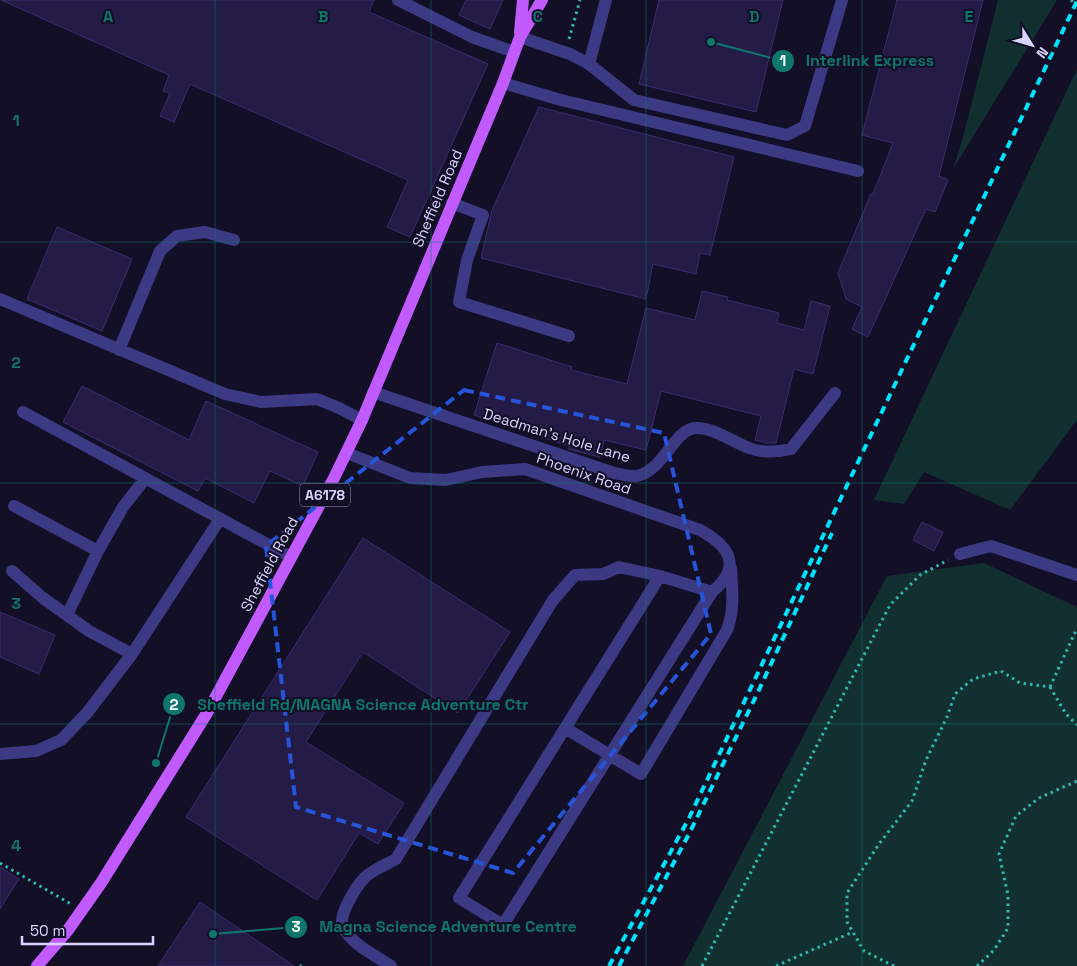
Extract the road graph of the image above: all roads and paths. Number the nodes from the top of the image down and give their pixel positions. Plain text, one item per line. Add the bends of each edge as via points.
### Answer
1 (398, 0) edge
2 (523, 0) edge
3 (542, 0) edge
4 (580, 0) edge
5 (606, 0) edge
6 (842, 0) edge
7 (1071, 0) edge
8 (1077, 6) edge
9 (520, 37) junction
10 (514, 52) junction
11 (565, 52) junction
12 (589, 64) junction
13 (503, 83) junction
14 (858, 171) dead end
15 (452, 203) junction
16 (234, 240) dead end
17 (0, 299) edge
18 (569, 336) dead end
19 (119, 350) junction
20 (373, 392) junction
21 (835, 393) dead end
22 (23, 412) dead end
23 (362, 420) junction
24 (347, 453) junction
25 (145, 479) junction
26 (14, 506) dead end
27 (220, 519) junction
28 (98, 552) junction
29 (960, 554) joint
30 (291, 557) junction
31 (730, 561) junction
32 (12, 571) dead end
33 (1077, 575) edge
34 (660, 576) junction
35 (712, 592) junction
36 (67, 615) junction
37 (1077, 628) edge
38 (132, 654) junction
39 (1050, 687) junction
40 (1077, 725) edge
41 (566, 728) junction
42 (0, 754) edge
43 (610, 755) junction
44 (1077, 781) edge
45 (0, 863) edge
46 (77, 896) dead end
47 (77, 908) junction
48 (66, 912) dead end
49 (853, 932) junction
50 (38, 966) edge
51 (390, 966) edge
52 (702, 966) edge
53 (776, 966) edge
54 (894, 966) edge
55 (977, 966) edge

1 - 10 lane via 472,37
2 - 9 main road, Sheffield Road / A6178
3 - 9 main road, Sheffield Road / A6178
4 - 11 path
5 - 12 lane
6 - 12 lane via 805,126 787,135 634,100
7 - 8 path
9 - 10 main road, Sheffield Road / A6178
9 - 11 lane
10 - 13 main road, Sheffield Road / A6178
11 - 12 lane
13 - 14 lane via 561,100
13 - 15 main road, Sheffield Road / A6178
15 - 18 lane via 483,216 466,260 459,302
15 - 20 main road, Sheffield Road / A6178
16 - 19 lane via 205,232 177,236 160,251
17 - 19 lane
19 - 23 lane via 225,394 261,402 317,399
20 - 21 lane, Deadman's Hole Lane via 614,473 636,476 652,469 681,435 695,428 752,449 778,452 791,449
20 - 23 main road, Sheffield Road / A6178
22 - 25 lane
23 - 24 main road, Sheffield Road / A6178
24 - 30 main road, Sheffield Road / A6178
24 - 31 lane, Phoenix Road via 410,478 446,480 482,472 525,469 700,530 720,542
25 - 27 lane
25 - 28 lane via 123,507
26 - 28 lane
27 - 30 lane
27 - 38 lane
28 - 36 lane
29 - 33 lane via 991,546
29 - 52 path via 920,575 890,605
30 - 47 main road, Sheffield Road / A6178 via 207,714
31 - 35 lane via 728,574
31 - 43 lane via 733,601 727,630 641,774
32 - 36 lane
34 - 35 lane
34 - 41 lane
34 - 51 lane via 619,567 603,574 575,575 554,600 396,859 368,875 356,889 341,919 342,927 355,942
35 - 43 lane
36 - 38 lane
37 - 39 path
38 - 42 lane via 88,712 60,740 36,751
39 - 40 path via 1066,714
39 - 49 path via 1020,683 1001,671 973,679 955,694 912,801 847,893 847,922
41 - 43 lane
41 - 43 lane via 460,898 503,925
44 - 55 path via 1039,798 1016,816 999,854 1008,895 1008,928 994,950
45 - 47 path
46 - 47 path
47 - 48 path
47 - 50 main road, Sheffield Road / A6178
49 - 53 path
49 - 54 path via 864,951

